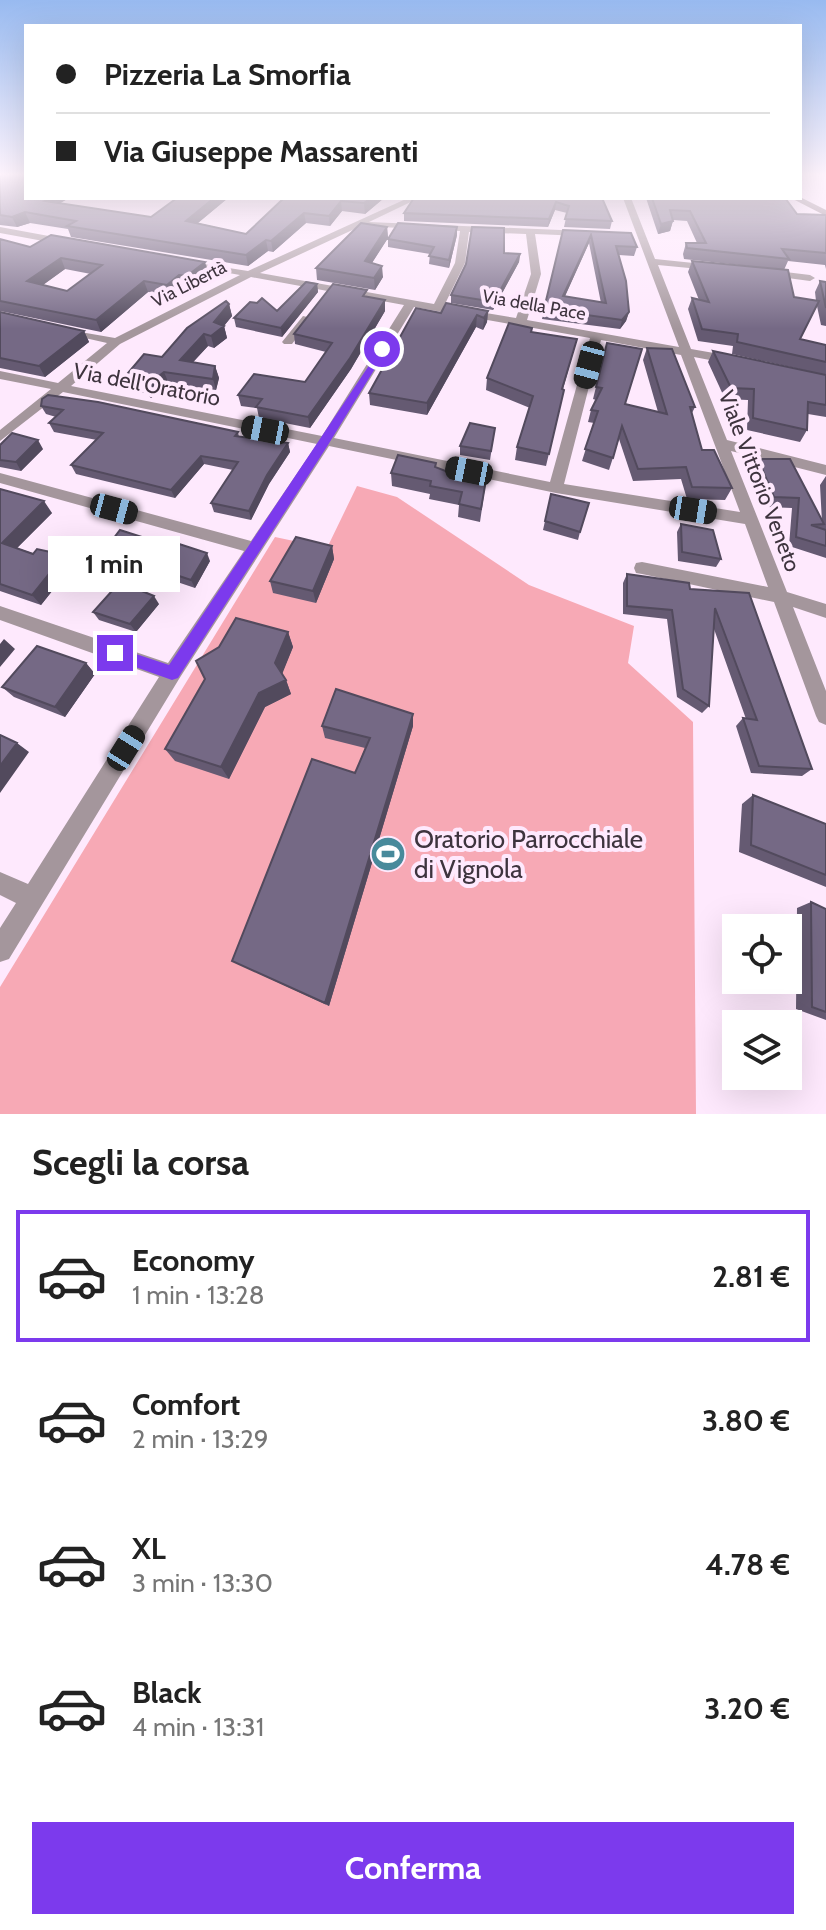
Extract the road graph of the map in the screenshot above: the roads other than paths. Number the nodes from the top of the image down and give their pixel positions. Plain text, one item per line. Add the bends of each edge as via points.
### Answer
1 (358, 225) joint
2 (633, 225) edge
3 (465, 229) junction
4 (0, 230) edge
5 (530, 231) junction
6 (586, 233) edge
7 (81, 245) edge
8 (173, 260) edge
9 (652, 262) junction
10 (726, 269) edge
11 (756, 272) edge
12 (250, 274) junction
13 (810, 278) dead end
14 (330, 288) junction
15 (321, 299) edge
16 (411, 302) junction
17 (438, 307) junction
18 (313, 309) edge
19 (521, 321) junction
20 (58, 329) edge
21 (597, 335) junction
22 (116, 342) junction
23 (288, 342) dead end
24 (684, 350) junction
25 (741, 363) edge
26 (0, 375) edge
27 (56, 388) junction
28 (0, 437) edge
29 (324, 443) junction
30 (723, 444) junction
31 (826, 470) edge
32 (0, 478) edge
33 (556, 488) junction
34 (749, 519) junction
35 (256, 548) junction
36 (642, 568) dead end
37 (782, 597) junction
38 (826, 611) edge
39 (0, 613) edge
40 (172, 673) junction
41 (826, 716) edge
42 (0, 883) edge
43 (32, 898) junction
44 (0, 950) edge

1 - 3 street
1 - 12 street, Via Libertà
2 - 9 street, Viale Vittorio Veneto
3 - 5 street
3 - 17 street via 460,263
4 - 7 street via 15,237
5 - 6 street
5 - 19 street via 536,274
8 - 12 street, Via della Pace
9 - 10 street
9 - 24 street, Viale Vittorio Veneto
11 - 13 street
12 - 14 street, Via della Pace
12 - 22 street, Via Libertà
14 - 15 street
14 - 16 street, Via della Pace
16 - 17 street, Via della Pace
16 - 29 street
17 - 19 street, Via della Pace
18 - 23 street
19 - 21 street, Via della Pace
20 - 22 street
21 - 24 street, Via della Pace
21 - 33 street
22 - 27 street, Via Libertà
24 - 25 street, Via della Pace
24 - 30 street, Viale Vittorio Veneto
26 - 27 street, Via dell'Oratorio
27 - 28 street, Via Libertà
27 - 29 street, Via dell'Oratorio
29 - 33 street, Via dell'Oratorio
29 - 35 street
30 - 31 street
30 - 34 street, Viale Vittorio Veneto
32 - 35 street
33 - 34 street, Via dell'Oratorio
34 - 37 street, Viale Vittorio Veneto
35 - 40 street
36 - 37 street
37 - 38 street
37 - 41 street, Viale Vittorio Veneto
39 - 40 street
40 - 43 street
42 - 43 street
43 - 44 street

